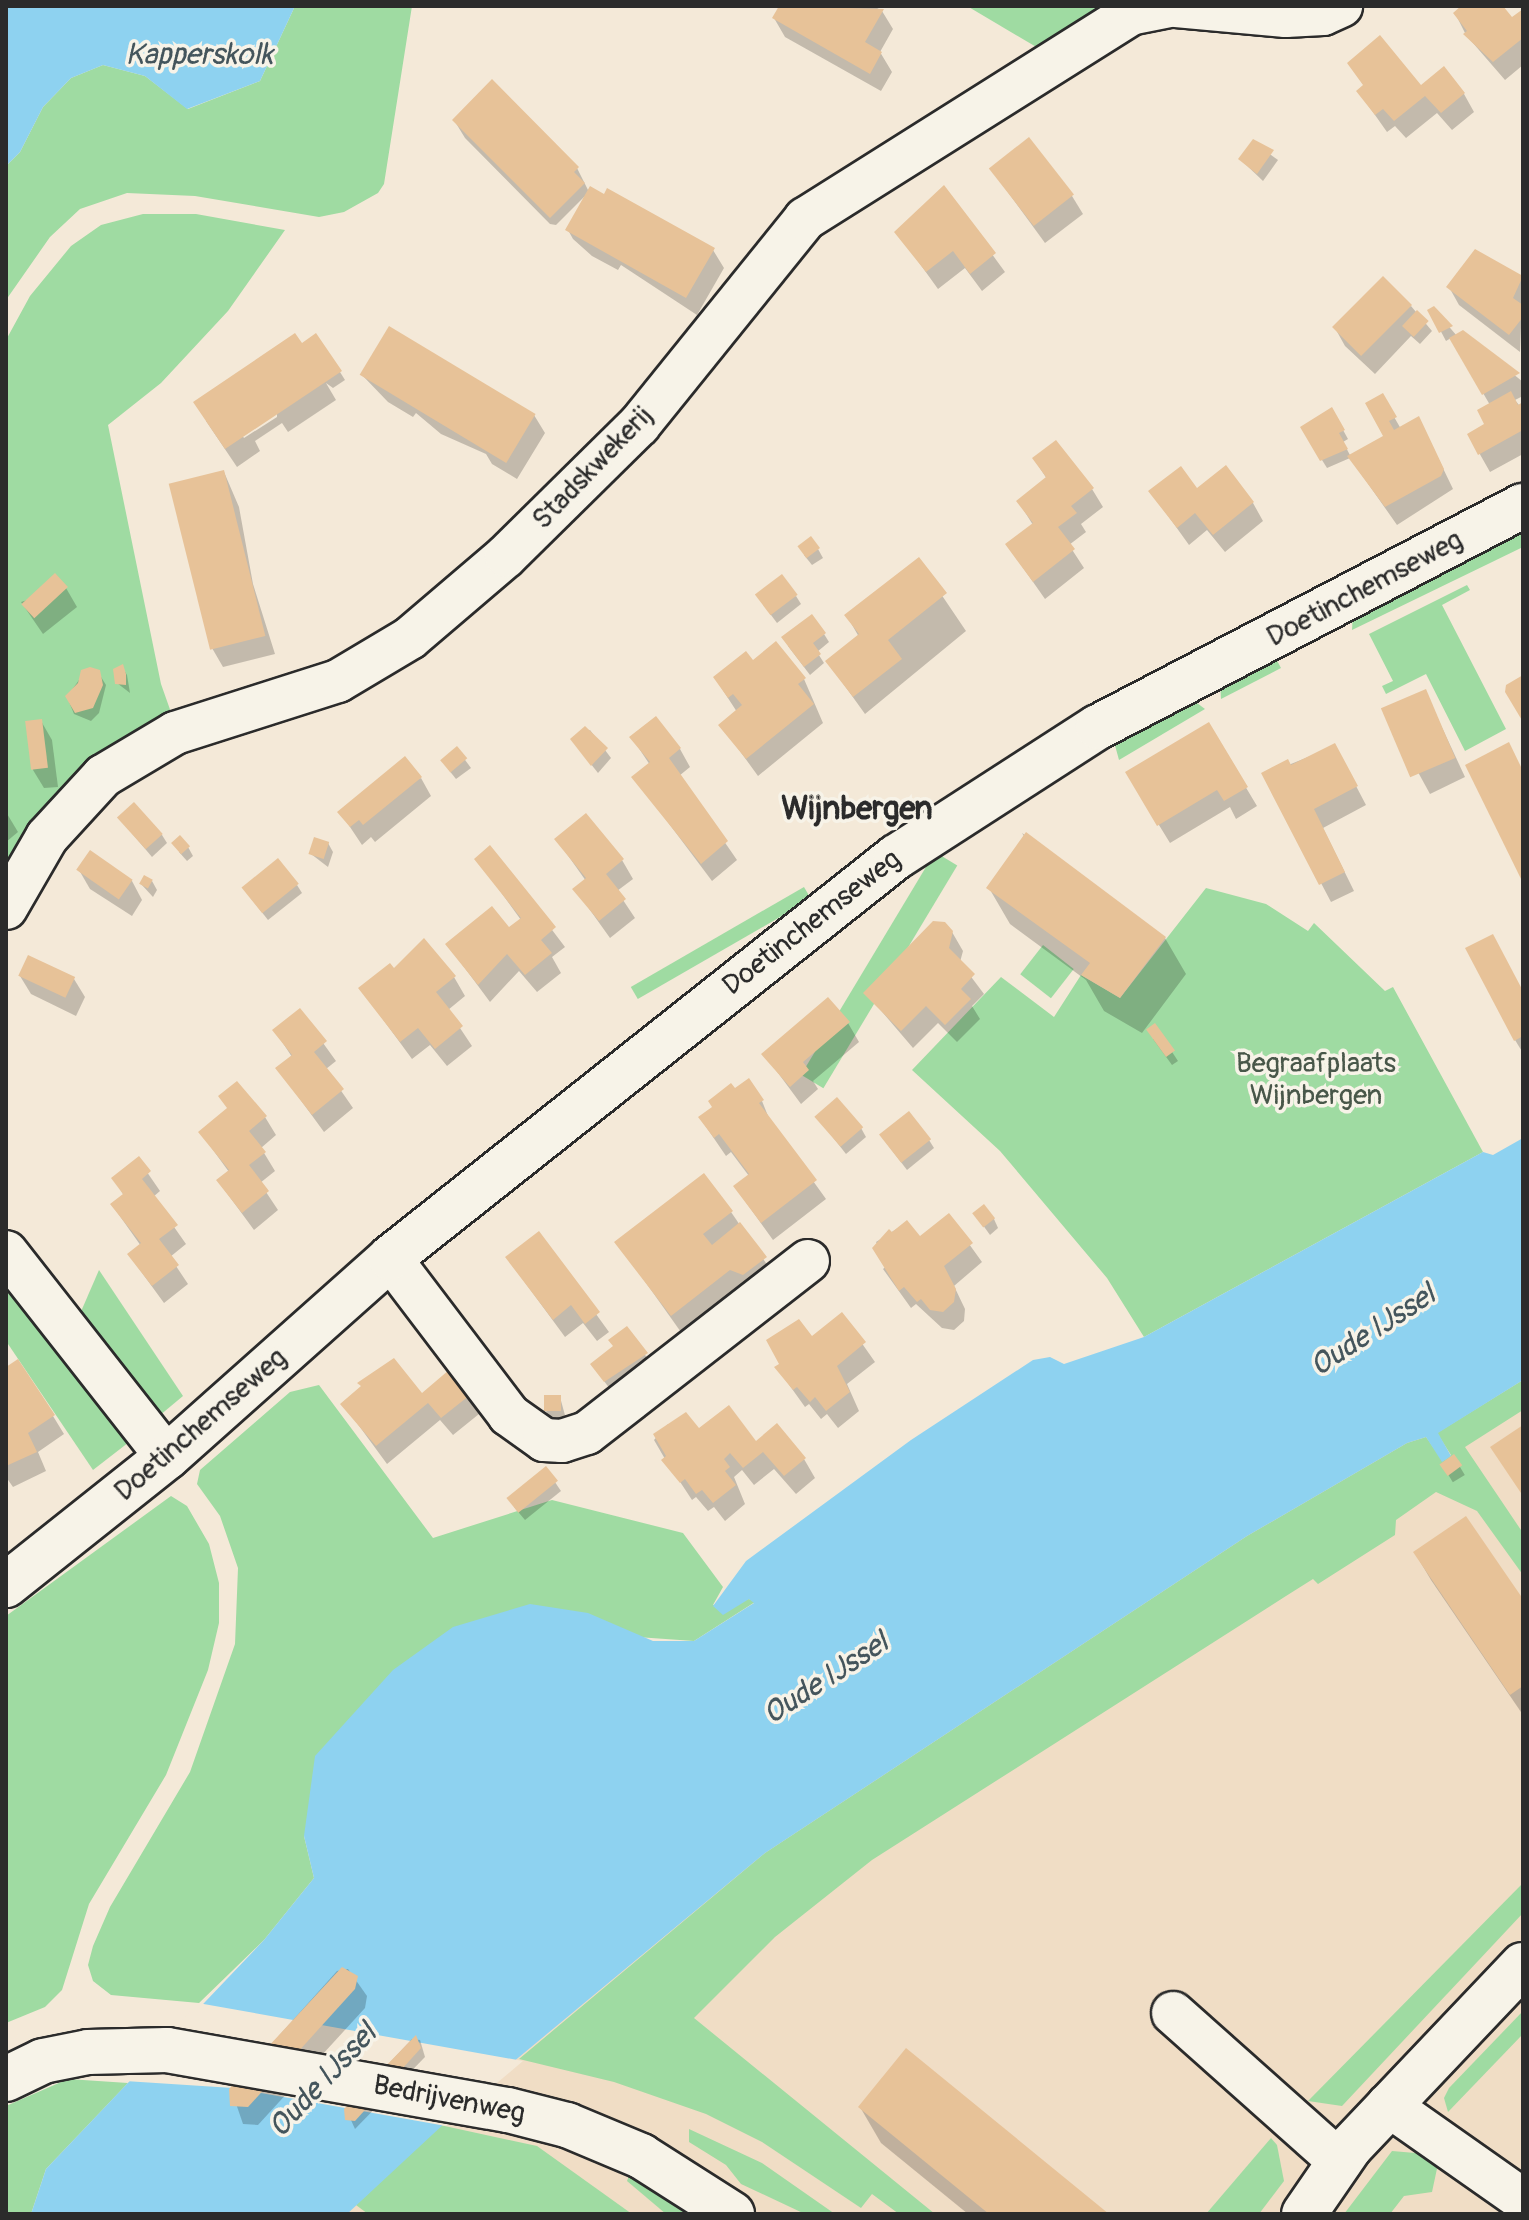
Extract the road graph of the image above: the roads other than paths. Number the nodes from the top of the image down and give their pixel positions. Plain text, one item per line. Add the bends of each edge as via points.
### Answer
1 (1173, 6) edge
2 (1341, 6) edge
3 (1523, 506) edge
4 (6, 908) edge
5 (6, 1252) edge
6 (390, 1258) junction
7 (808, 1261) dead end
8 (167, 1457) junction
9 (6, 1585) edge
10 (1523, 1965) edge
11 (1173, 2013) dead end
12 (6, 2079) edge
13 (1388, 2105) junction
14 (1340, 2162) junction
15 (1523, 2200) edge
16 (732, 2214) edge
17 (1304, 2214) edge

1 - 2 street, Stadskwekerij via 1286,16 1323,14
1 - 4 street, Stadskwekerij via 1130,14 805,219 639,425 494,567 410,638 338,681 175,733 103,776 47,837
3 - 6 street, Doetinchemseweg via 1020,773 797,931
5 - 8 street
6 - 7 street via 509,1415 544,1440 562,1441 587,1433
6 - 8 street, Doetinchemseweg
8 - 9 street, Doetinchemseweg
10 - 13 street
11 - 14 street
12 - 16 street, Bedrijvenweg via 43,2061 116,2048 228,2059 508,2110 567,2125 641,2156
13 - 14 street
13 - 15 street
14 - 17 street

